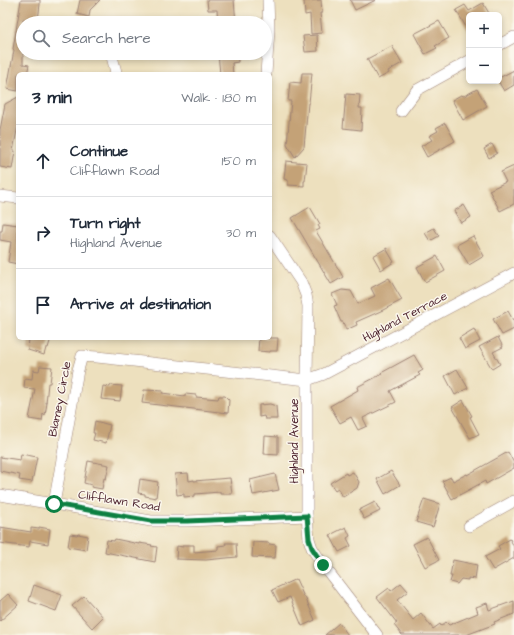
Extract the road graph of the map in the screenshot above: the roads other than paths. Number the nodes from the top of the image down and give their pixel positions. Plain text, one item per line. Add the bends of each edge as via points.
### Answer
1 (268, 0) edge
2 (269, 16) edge
3 (514, 37) edge
4 (502, 43) edge
5 (113, 60) edge
6 (267, 60) edge
7 (466, 63) edge
8 (116, 72) edge
9 (266, 72) edge
10 (401, 111) dead end
11 (0, 196) edge
12 (16, 198) edge
13 (272, 239) edge
14 (514, 273) edge
15 (306, 380) junction
16 (0, 495) edge
17 (514, 501) edge
18 (54, 504) junction
19 (307, 516) junction
20 (469, 526) dead end
21 (377, 635) edge

1 - 2 street
3 - 4 street
5 - 8 street
6 - 9 street
7 - 10 street via 417,90
11 - 12 street
13 - 15 street, Highland Avenue via 301,282 306,295
14 - 15 street, Highland Terrace via 324,374
15 - 18 street, Blamey Circle via 82,356
15 - 19 street, Highland Avenue
16 - 18 street, Clifflawn Road
17 - 20 street
18 - 19 street, Clifflawn Road via 151,521
19 - 21 street, Highland Avenue via 312,548

